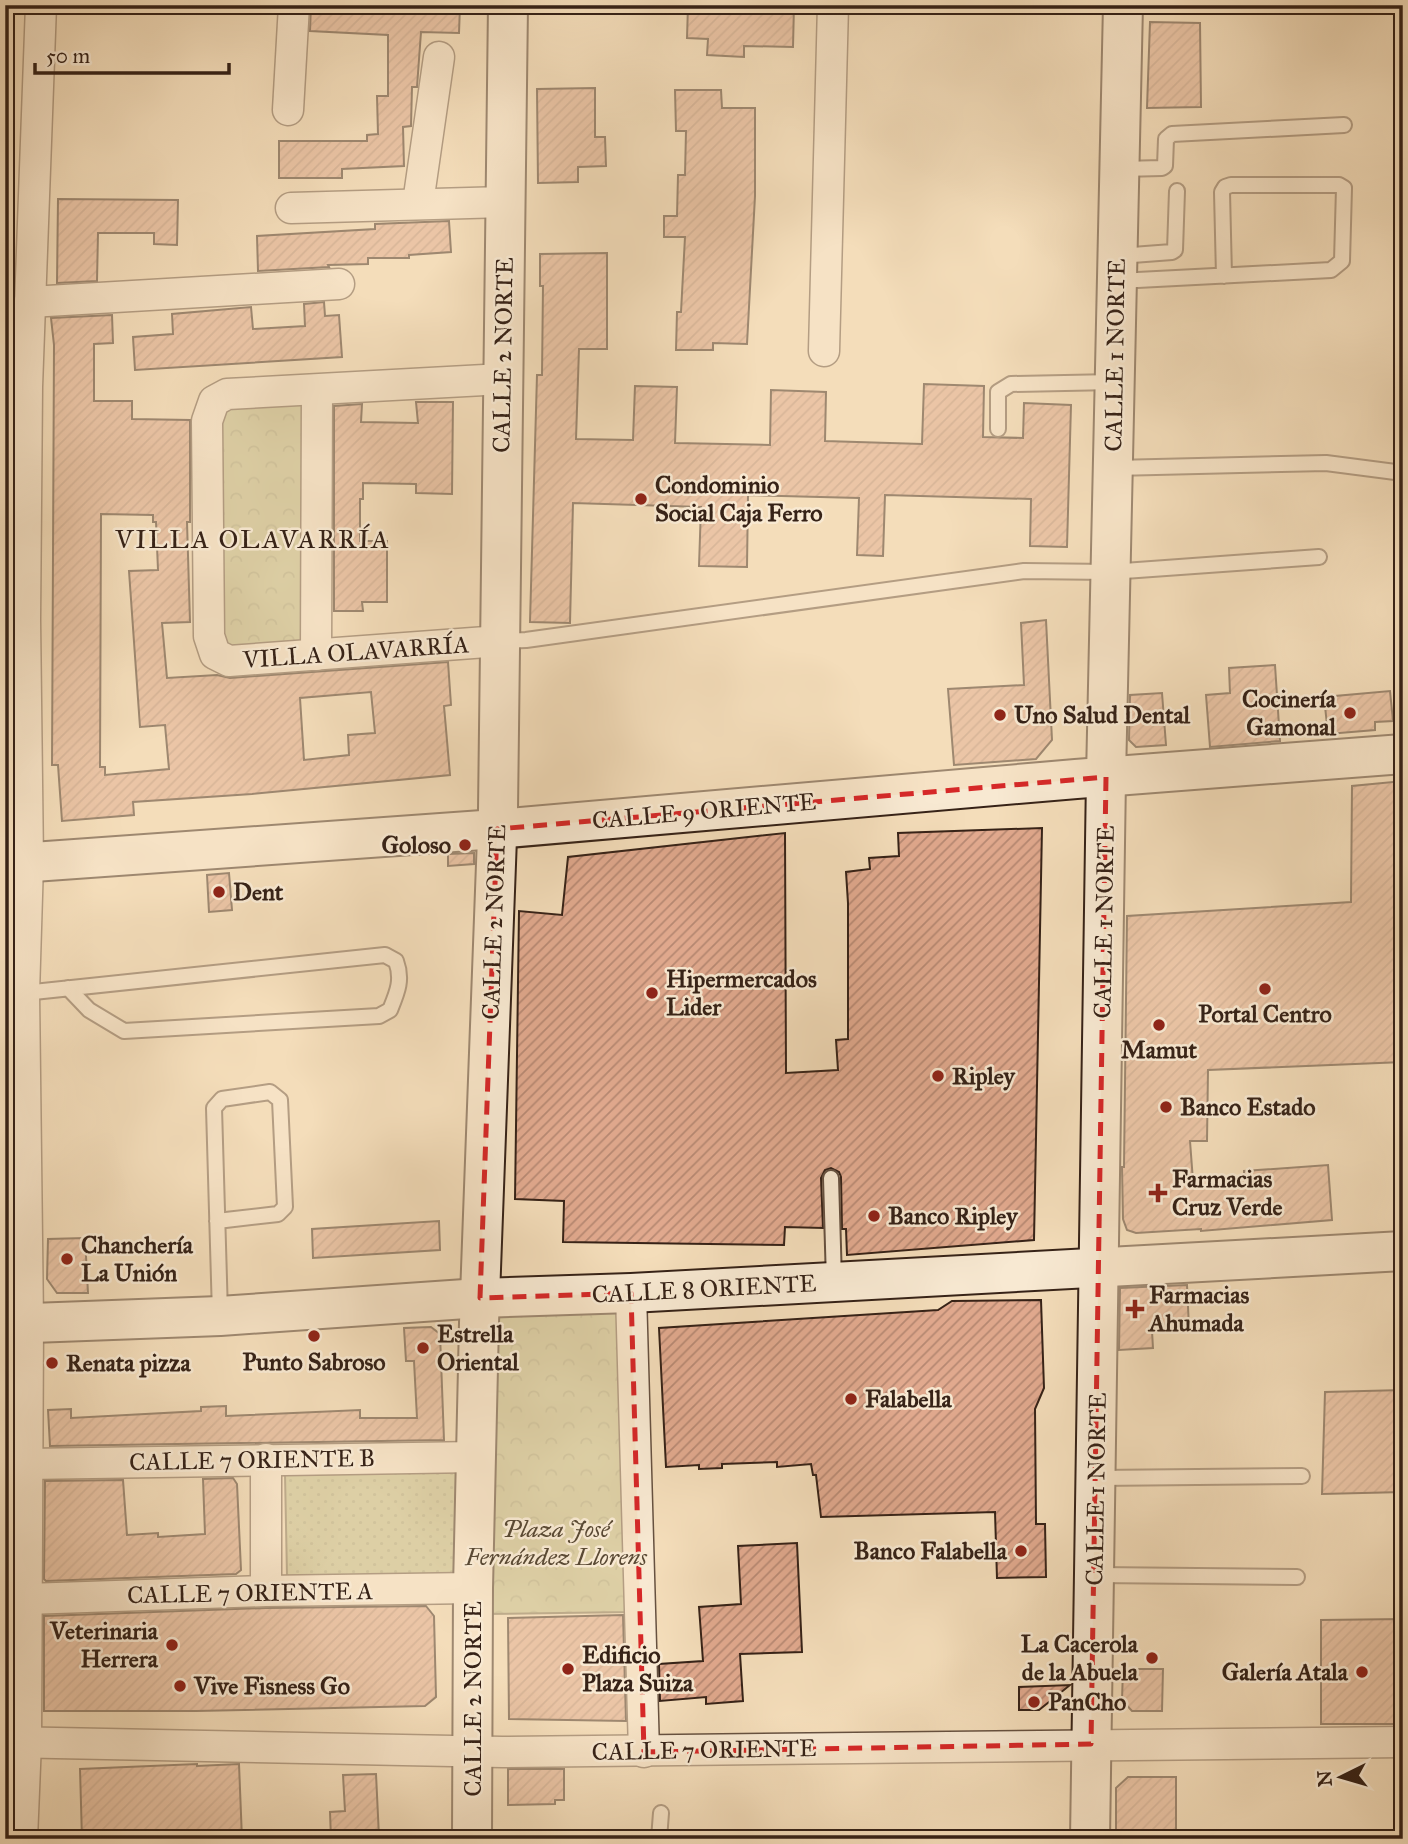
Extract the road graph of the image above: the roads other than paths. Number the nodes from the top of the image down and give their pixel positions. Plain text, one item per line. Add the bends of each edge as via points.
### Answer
1 (41, 5) edge
2 (294, 5) edge
3 (508, 5) edge
4 (833, 5) edge
5 (1123, 5) edge
6 (439, 57) dead end
7 (288, 110) dead end
8 (1344, 125) dead end
9 (1119, 170) junction
10 (1177, 191) dead end
11 (505, 202) junction
12 (418, 203) junction
13 (291, 208) dead end
14 (1117, 269) junction
15 (1224, 276) junction
16 (339, 284) dead end
17 (30, 302) junction
18 (824, 351) dead end
19 (503, 379) junction
20 (1114, 382) junction
21 (16, 387) edge
22 (317, 390) junction
23 (998, 429) dead end
24 (1113, 468) junction
25 (1403, 473) edge
26 (15, 505) edge
27 (1320, 557) dead end
28 (1110, 572) junction
29 (15, 620) edge
30 (500, 641) junction
31 (316, 655) junction
32 (1403, 754) edge
33 (1106, 777) junction
34 (497, 829) junction
35 (16, 864) edge
36 (68, 988) junction
37 (24, 993) junction
38 (831, 1178) dead end
39 (217, 1221) junction
40 (1403, 1251) edge
41 (1100, 1268) junction
42 (834, 1282) junction
43 (631, 1293) junction
44 (480, 1298) junction
45 (220, 1316) junction
46 (17, 1323) edge
47 (476, 1457) junction
48 (266, 1459) junction
49 (27, 1464) junction
50 (1302, 1476) dead end
51 (1096, 1478) junction
52 (1094, 1575) junction
53 (1297, 1577) dead end
54 (472, 1588) junction
55 (266, 1591) junction
56 (27, 1599) junction
57 (15, 1742) edge
58 (1403, 1742) edge
59 (1091, 1744) junction
60 (473, 1751) junction
61 (644, 1752) junction
62 (661, 1813) dead end
63 (22, 1839) edge
64 (472, 1839) edge
65 (659, 1839) edge
66 (1090, 1839) edge

1 - 17 street
2 - 7 street
3 - 11 street, CALLE 2 NORTE
4 - 18 street
5 - 9 street, CALLE 1 NORTE
6 - 12 street
8 - 9 lane via 1172,134 1166,139 1165,166
9 - 14 street, CALLE 1 NORTE
10 - 14 lane via 1175,250
11 - 12 street
11 - 19 street, CALLE 2 NORTE
12 - 13 street
14 - 15 lane
14 - 20 street, CALLE 1 NORTE
15 - 15 lane via 1338,267 1342,261 1344,188 1225,187
16 - 17 street
17 - 21 street
19 - 22 street, VILLA OLAVARRÍA
19 - 30 street, CALLE 2 NORTE
20 - 23 lane via 1011,384 998,392
20 - 24 street, CALLE 1 NORTE
21 - 26 street
22 - 31 street
22 - 31 street, VILLA OLAVARRÍA via 227,394 214,401 207,421 209,636 215,654 229,661
24 - 25 lane via 1325,463
24 - 28 street, CALLE 1 NORTE
26 - 29 street
27 - 28 lane
28 - 30 lane via 1024,571
28 - 33 street, CALLE 1 NORTE
29 - 35 street
30 - 31 street, VILLA OLAVARRÍA
30 - 34 street, CALLE 2 NORTE
32 - 33 street, CALLE 9 ORIENTE
33 - 34 street, CALLE 9 ORIENTE
33 - 41 street, CALLE 1 NORTE
34 - 35 street, CALLE 9 ORIENTE
34 - 44 street, CALLE 2 NORTE
35 - 37 street
36 - 36 lane via 385,956 396,961 400,972 390,1010 379,1016 124,1031 89,1010
36 - 37 lane
37 - 46 street
38 - 42 lane
39 - 39 lane via 214,1108 222,1099 270,1092 280,1100 285,1207 278,1214
39 - 45 lane
40 - 41 street, CALLE 8 ORIENTE
41 - 42 street, CALLE 8 ORIENTE
41 - 51 street, CALLE 1 NORTE
42 - 43 street, CALLE 8 ORIENTE
43 - 44 street, CALLE 8 ORIENTE
43 - 61 street
44 - 45 street, CALLE 8 ORIENTE
44 - 47 street, CALLE 2 NORTE
45 - 46 street, CALLE 8 ORIENTE
46 - 49 street
47 - 48 street, CALLE 7 ORIENTE B
47 - 54 street, CALLE 2 NORTE
48 - 49 street, CALLE 7 ORIENTE B
48 - 55 street
49 - 56 street
50 - 51 lane
51 - 52 street, CALLE 1 NORTE
52 - 53 lane
52 - 59 street, CALLE 1 NORTE
54 - 55 street, CALLE 7 ORIENTE A
54 - 60 street, CALLE 2 NORTE
55 - 56 street, CALLE 7 ORIENTE A
56 - 57 street
57 - 60 street, CALLE 7 ORIENTE
57 - 63 street
58 - 59 street, CALLE 7 ORIENTE
59 - 61 street, CALLE 7 ORIENTE
59 - 66 street, CALLE 1 NORTE
60 - 61 street, CALLE 7 ORIENTE
60 - 64 street, CALLE 2 NORTE
62 - 65 lane

